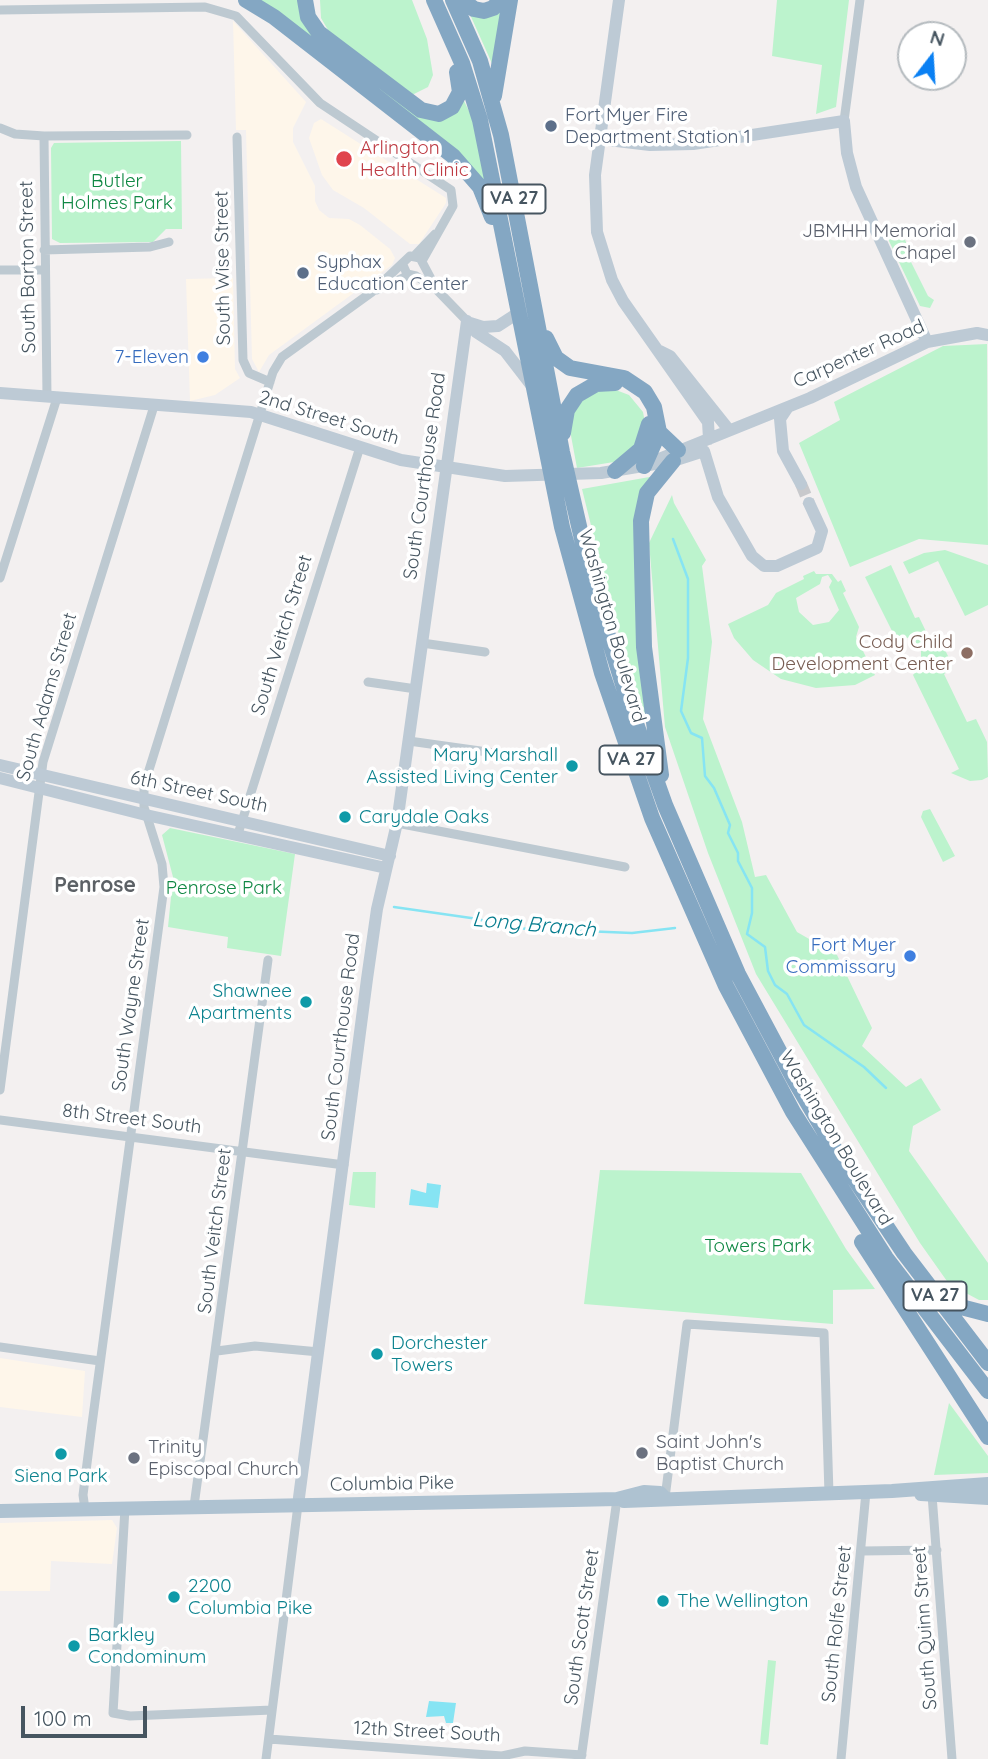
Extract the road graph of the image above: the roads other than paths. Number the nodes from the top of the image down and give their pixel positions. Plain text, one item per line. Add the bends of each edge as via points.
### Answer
1 (246, 0) edge
2 (305, 0) edge
3 (434, 0) edge
4 (453, 0) edge
5 (462, 0) edge
6 (501, 0) edge
7 (510, 0) edge
8 (619, 0) edge
9 (860, 0) edge
10 (0, 10) edge
11 (443, 19) junction
12 (494, 105) junction
13 (844, 121) junction
14 (0, 128) edge
15 (187, 135) dead end
16 (44, 136) junction
17 (237, 137) dead end
18 (600, 139) junction
19 (169, 242) dead end
20 (44, 250) junction
21 (420, 261) junction
22 (403, 265) junction
23 (0, 270) edge
24 (44, 270) junction
25 (511, 274) junction
26 (413, 276) junction
27 (437, 290) junction
28 (372, 292) junction
29 (532, 294) junction
30 (518, 313) junction
31 (467, 321) junction
32 (988, 335) edge
33 (927, 342) junction
34 (660, 351) junction
35 (270, 382) junction
36 (532, 386) junction
37 (0, 393) edge
38 (52, 398) junction
39 (154, 406) junction
40 (788, 407) junction
41 (261, 414) junction
42 (729, 430) junction
43 (659, 432) junction
44 (360, 447) junction
45 (690, 450) junction
46 (562, 452) junction
47 (644, 466) junction
48 (446, 468) junction
49 (608, 472) junction
50 (801, 484) tunnel mouth
51 (810, 503) tunnel mouth
52 (0, 578) edge
53 (422, 643) junction
54 (485, 652) dead end
55 (368, 682) dead end
56 (416, 689) junction
57 (409, 741) junction
58 (530, 758) dead end
59 (0, 765) edge
60 (0, 778) edge
61 (39, 781) junction
62 (144, 800) junction
63 (665, 806) junction
64 (146, 815) junction
65 (397, 823) junction
66 (240, 827) junction
67 (388, 862) junction
68 (625, 867) dead end
69 (268, 960) dead end
70 (0, 1090) edge
71 (793, 1112) junction
72 (0, 1120) edge
73 (131, 1137) junction
74 (243, 1151) junction
75 (344, 1165) junction
76 (886, 1227) junction
77 (988, 1314) edge
78 (0, 1348) edge
79 (217, 1351) junction
80 (319, 1352) junction
81 (100, 1361) junction
82 (988, 1363) edge
83 (988, 1391) edge
84 (988, 1437) edge
85 (988, 1484) edge
86 (892, 1491) junction
87 (866, 1492) junction
88 (830, 1494) junction
89 (932, 1495) junction
90 (665, 1498) junction
91 (617, 1499) junction
92 (988, 1500) edge
93 (298, 1505) junction
94 (194, 1506) junction
95 (125, 1508) junction
96 (85, 1509) junction
97 (0, 1511) edge
98 (937, 1550) junction
99 (862, 1551) junction
100 (272, 1710) junction
101 (269, 1740) junction
102 (582, 1757) edge
103 (266, 1759) edge
104 (841, 1759) edge
105 (952, 1759) edge

1 - 25 highway via 461,163 484,194
2 - 11 highway via 311,22 331,43 412,105 434,114 453,107 460,92
3 - 11 highway, Washington Boulevard / VA 27
4 - 12 highway, Washington Boulevard / VA 27 via 478,54
5 - 6 highway via 484,11
7 - 12 highway
8 - 18 street
9 - 13 street
10 - 21 street via 205,7 236,16 320,103 453,193 454,203
11 - 25 highway, Washington Boulevard / VA 27 via 480,120
12 - 29 highway, Washington Boulevard / VA 27
13 - 18 street via 693,144
13 - 33 street via 856,187
14 - 16 street
15 - 16 street
16 - 20 street, South Barton Street
17 - 35 street, South Wise Street via 243,363 252,375
18 - 34 street via 594,188 602,253 623,301
19 - 20 street via 150,247
20 - 24 street, South Barton Street
21 - 22 street via 407,257
21 - 26 street
21 - 27 street
22 - 26 street
22 - 28 street
23 - 24 street
24 - 38 street, South Barton Street
25 - 30 highway, Washington Boulevard / VA 27
26 - 27 street
26 - 28 street
27 - 31 street
28 - 35 street, South Wayne Street via 280,359
29 - 43 highway via 556,358 575,370 636,383 651,401
29 - 46 highway, Washington Boulevard / VA 27
30 - 31 street via 498,326
30 - 36 highway, Washington Boulevard / VA 27
31 - 36 street via 505,351
31 - 48 street, South Courthouse Road
32 - 33 street, Carpenter Road
33 - 40 street, Carpenter Road
34 - 42 street via 670,356
34 - 45 street via 708,422
35 - 41 street, South Wayne Street
36 - 71 highway, Washington Boulevard / VA 27 via 574,576 634,770 701,932
37 - 38 street, 2nd Street South
38 - 39 street, 2nd Street South
38 - 52 street, South Barton Street
39 - 41 street, 2nd Street South
39 - 61 street, South Adams Street
40 - 42 street, Carpenter Road
40 - 50 street, Carpenter Road via 780,419 784,455
41 - 44 street, 2nd Street South
41 - 62 street, South Wayne Street via 144,786
42 - 45 street, Carpenter Road
43 - 45 highway
43 - 47 highway
44 - 48 street, 2nd Street South
44 - 66 street, South Veitch Street
45 - 47 street, 2nd Street South
45 - 51 street via 752,556 764,566 777,566 817,548 822,531
45 - 63 highway via 655,480 645,498 640,541 645,659
46 - 49 highway via 564,420 573,399 596,384 621,385 640,398 649,425 640,449
46 - 63 highway, Washington Boulevard / VA 27 via 601,615
47 - 49 street, 2nd Street South
48 - 49 street, 2nd Street South via 513,477
48 - 53 street, South Courthouse Road
53 - 54 street
53 - 56 street, South Courthouse Road
55 - 56 street
56 - 57 street, South Courthouse Road
57 - 58 street
57 - 65 street, South Courthouse Road
59 - 61 street, 6th Street South
60 - 61 street, 6th Street South
61 - 62 street, 6th Street South
61 - 64 street, 6th Street South
61 - 70 street, South Adams Street
62 - 64 street, South Wayne Street
62 - 66 street, 6th Street South
63 - 76 highway, Washington Boulevard / VA 27 via 751,1000 834,1149
64 - 66 street, 6th Street South
64 - 73 street, South Wayne Street via 162,864 164,887
65 - 67 street, South Courthouse Road
65 - 68 street
66 - 67 street, 6th Street South
67 - 75 street, South Courthouse Road via 370,956
69 - 74 street, South Veitch Street
71 - 83 highway, Washington Boulevard / VA 27 via 886,1258
71 - 84 highway via 837,1200
72 - 73 street, 8th Street South
73 - 74 street, 8th Street South
73 - 81 street, South Wayne Street
74 - 75 street, 8th Street South
74 - 79 street, South Veitch Street
75 - 80 street, South Courthouse Road
76 - 77 highway via 949,1299
76 - 82 highway, Washington Boulevard / VA 27
78 - 81 street
79 - 80 street via 255,1346
79 - 94 street, South Veitch Street
80 - 93 street, South Courthouse Road
81 - 96 street, South Wayne Street
85 - 86 main road, Columbia Pike
86 - 87 main road, Columbia Pike
86 - 89 main road, Columbia Pike
87 - 88 main road, Columbia Pike
87 - 99 street, South Rolfe Street
88 - 90 main road, Columbia Pike
88 - 90 street via 824,1333 687,1324
89 - 92 main road, Columbia Pike
89 - 98 street, South Quinn Street
90 - 91 main road, Columbia Pike via 629,1503
91 - 93 main road, Columbia Pike
91 - 102 street, South Scott Street
93 - 94 main road, Columbia Pike
93 - 100 street, South Courthouse Road
94 - 95 main road, Columbia Pike
95 - 96 main road, Columbia Pike
95 - 100 street via 113,1713
96 - 97 main road, Columbia Pike
98 - 99 street
98 - 105 street, South Quinn Street
99 - 104 street, South Rolfe Street
100 - 101 street, South Courthouse Road
101 - 102 street, 12th Street South
101 - 103 street, South Courthouse Road

